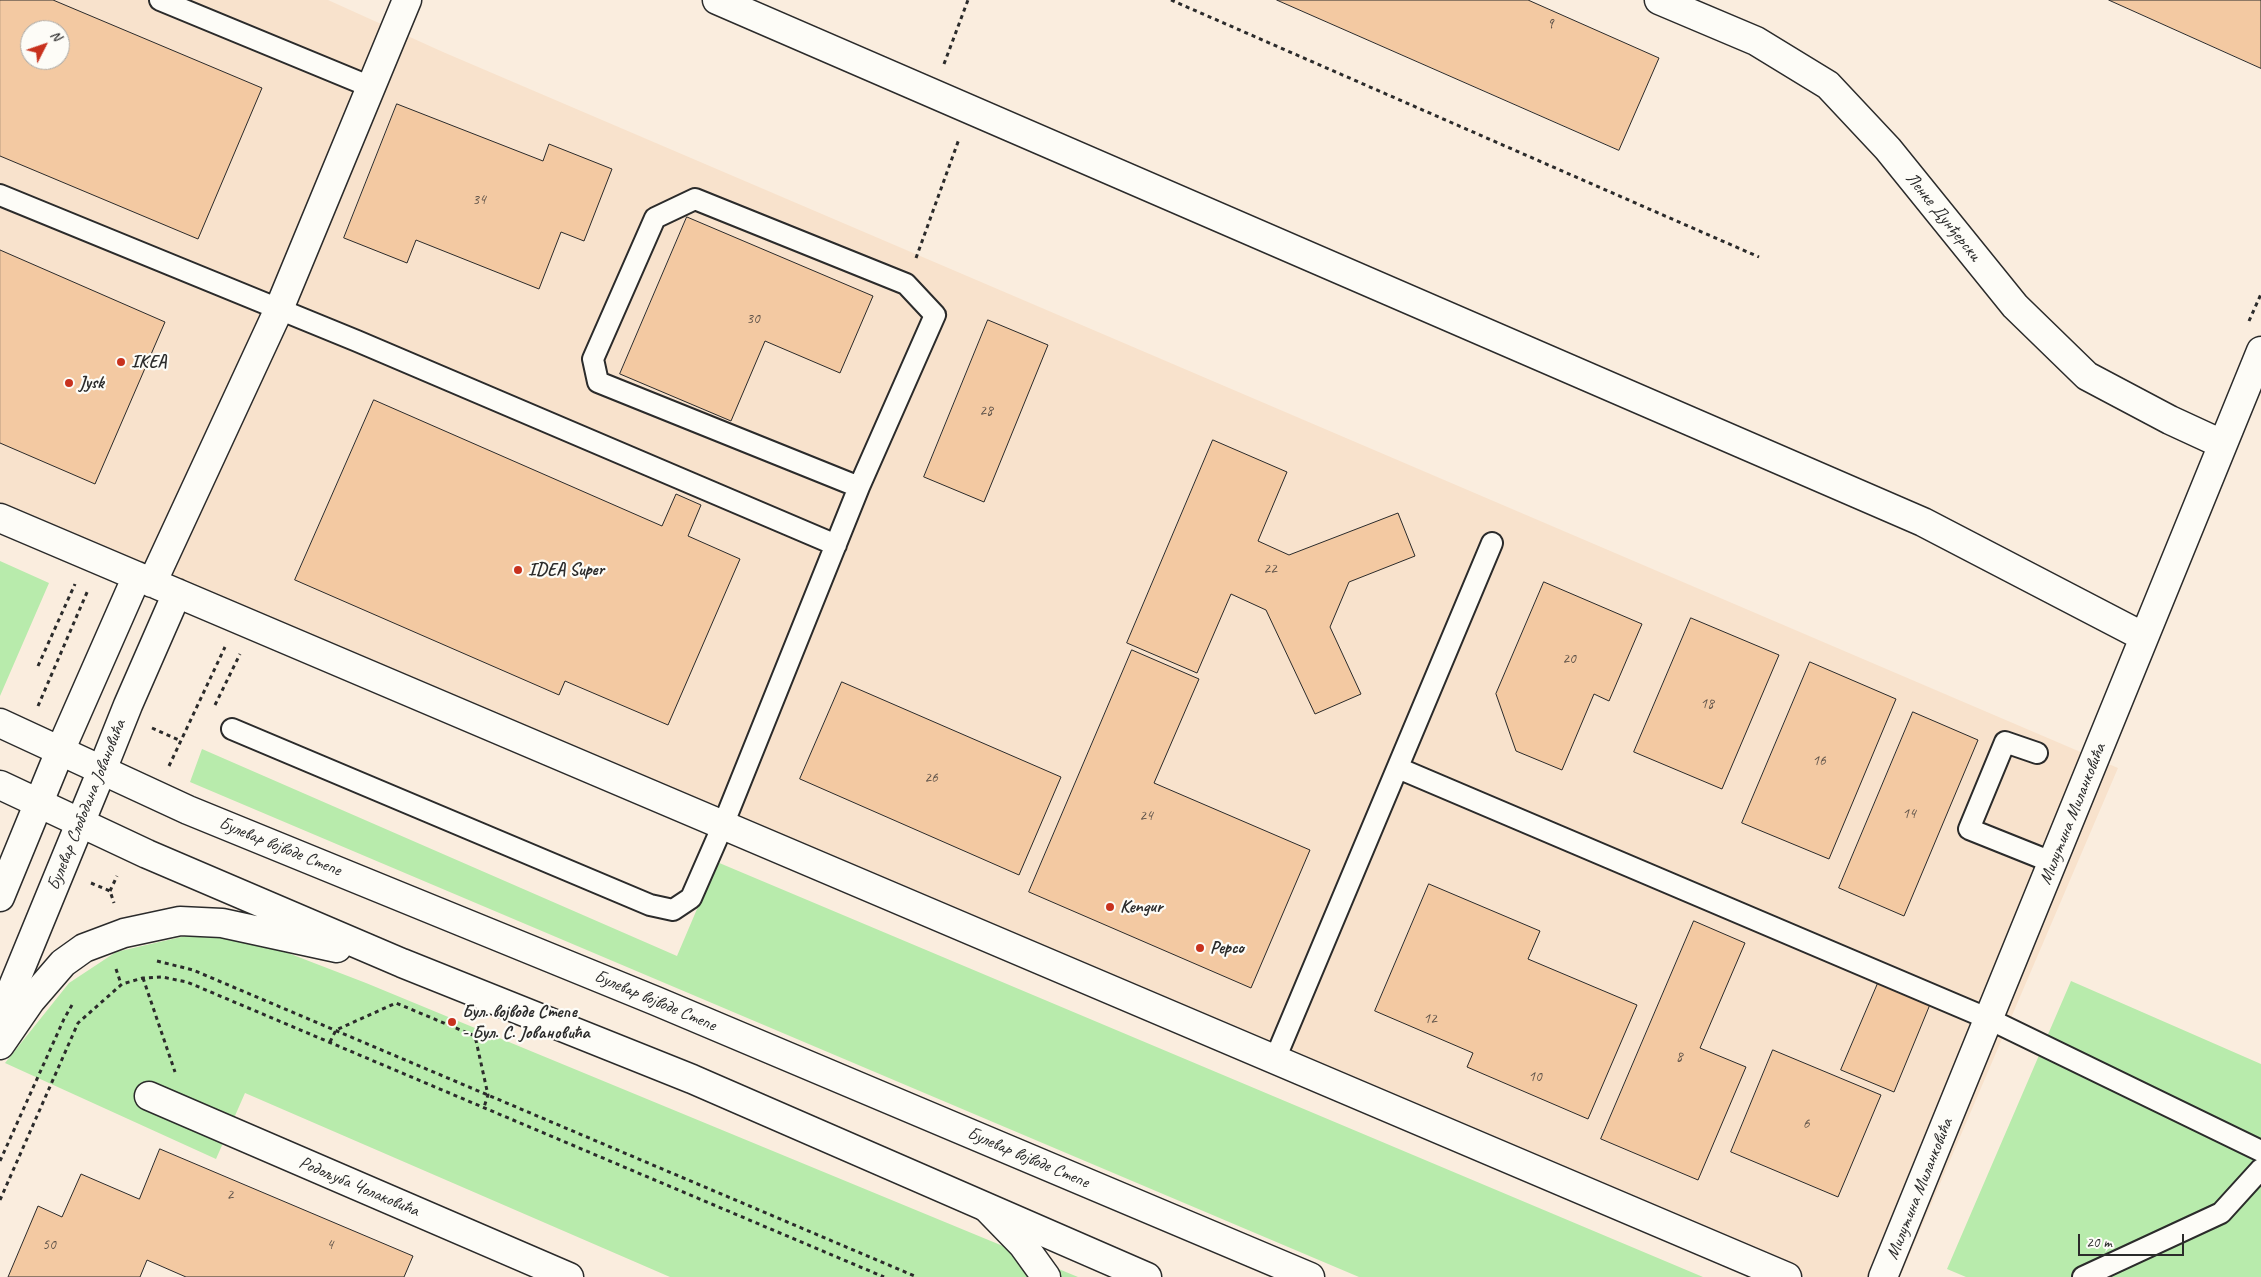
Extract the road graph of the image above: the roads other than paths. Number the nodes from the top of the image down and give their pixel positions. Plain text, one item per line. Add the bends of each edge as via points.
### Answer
1 (160, 0) edge
2 (407, 0) edge
3 (717, 0) edge
4 (1661, 0) edge
5 (371, 87) junction
6 (0, 195) edge
7 (279, 308) junction
8 (2261, 351) edge
9 (2222, 444) junction
10 (860, 487) junction
11 (0, 518) edge
12 (1492, 543) dead end
13 (836, 545) junction
14 (144, 579) junction
15 (178, 593) junction
16 (2144, 637) junction
17 (0, 723) edge
18 (232, 729) dead end
19 (60, 751) junction
20 (2037, 753) dead end
21 (1398, 768) junction
22 (102, 770) junction
23 (0, 785) edge
24 (39, 803) junction
25 (80, 822) junction
26 (723, 825) junction
27 (2054, 863) junction
28 (0, 896) edge
29 (402, 963) junction
30 (0, 1018) edge
31 (1989, 1019) junction
32 (0, 1045) edge
33 (1275, 1059) junction
34 (160, 1101) road end
35 (2261, 1151) edge
36 (2261, 1169) edge
37 (988, 1209) junction
38 (569, 1277) edge
39 (1046, 1277) edge
40 (1147, 1277) edge
41 (1310, 1277) edge
42 (1787, 1277) edge
43 (1883, 1277) edge
44 (2083, 1277) edge

1 - 5 lane
2 - 5 street
3 - 16 street via 1923,522
4 - 9 street, Ленке Дунђерски via 1756,41 1828,85 1888,149 2016,306 2087,376
5 - 7 street
6 - 7 lane
7 - 13 lane
7 - 14 street
8 - 9 street, Милутина Миланковића
9 - 16 street, Милутина Миланковића
10 - 10 lane via 936,315 906,284 695,199 655,218 593,359 598,382
10 - 13 lane
11 - 14 street
12 - 21 lane
13 - 26 lane
14 - 15 street
14 - 19 street
15 - 22 street, Булевар Слободана Јовановића
15 - 26 street
16 - 27 street, Милутина Миланковића
17 - 19 street, Булевар војводе Степе
18 - 26 lane via 650,905 674,910 691,898
19 - 22 street, Булевар војводе Степе
19 - 24 street
20 - 27 lane via 2005,742 1968,829
21 - 31 lane
21 - 33 lane
22 - 25 street, Булевар Слободана Јовановића
22 - 41 street, Булевар војводе Степе via 155,795
23 - 24 street
24 - 25 street
24 - 28 street
25 - 29 street
25 - 30 street, Булевар Слободана Јовановића
26 - 33 street
27 - 31 street, Милутина Миланковића
29 - 32 street via 222,923 180,921 156,925 84,948 64,962 31,1000
29 - 37 street via 692,1079
31 - 35 lane
31 - 43 street, Милутина Миланковића
33 - 42 street
34 - 38 street, Родољуба Чолаковића
36 - 44 lane via 2221,1213
37 - 39 street via 1023,1245
37 - 40 street

